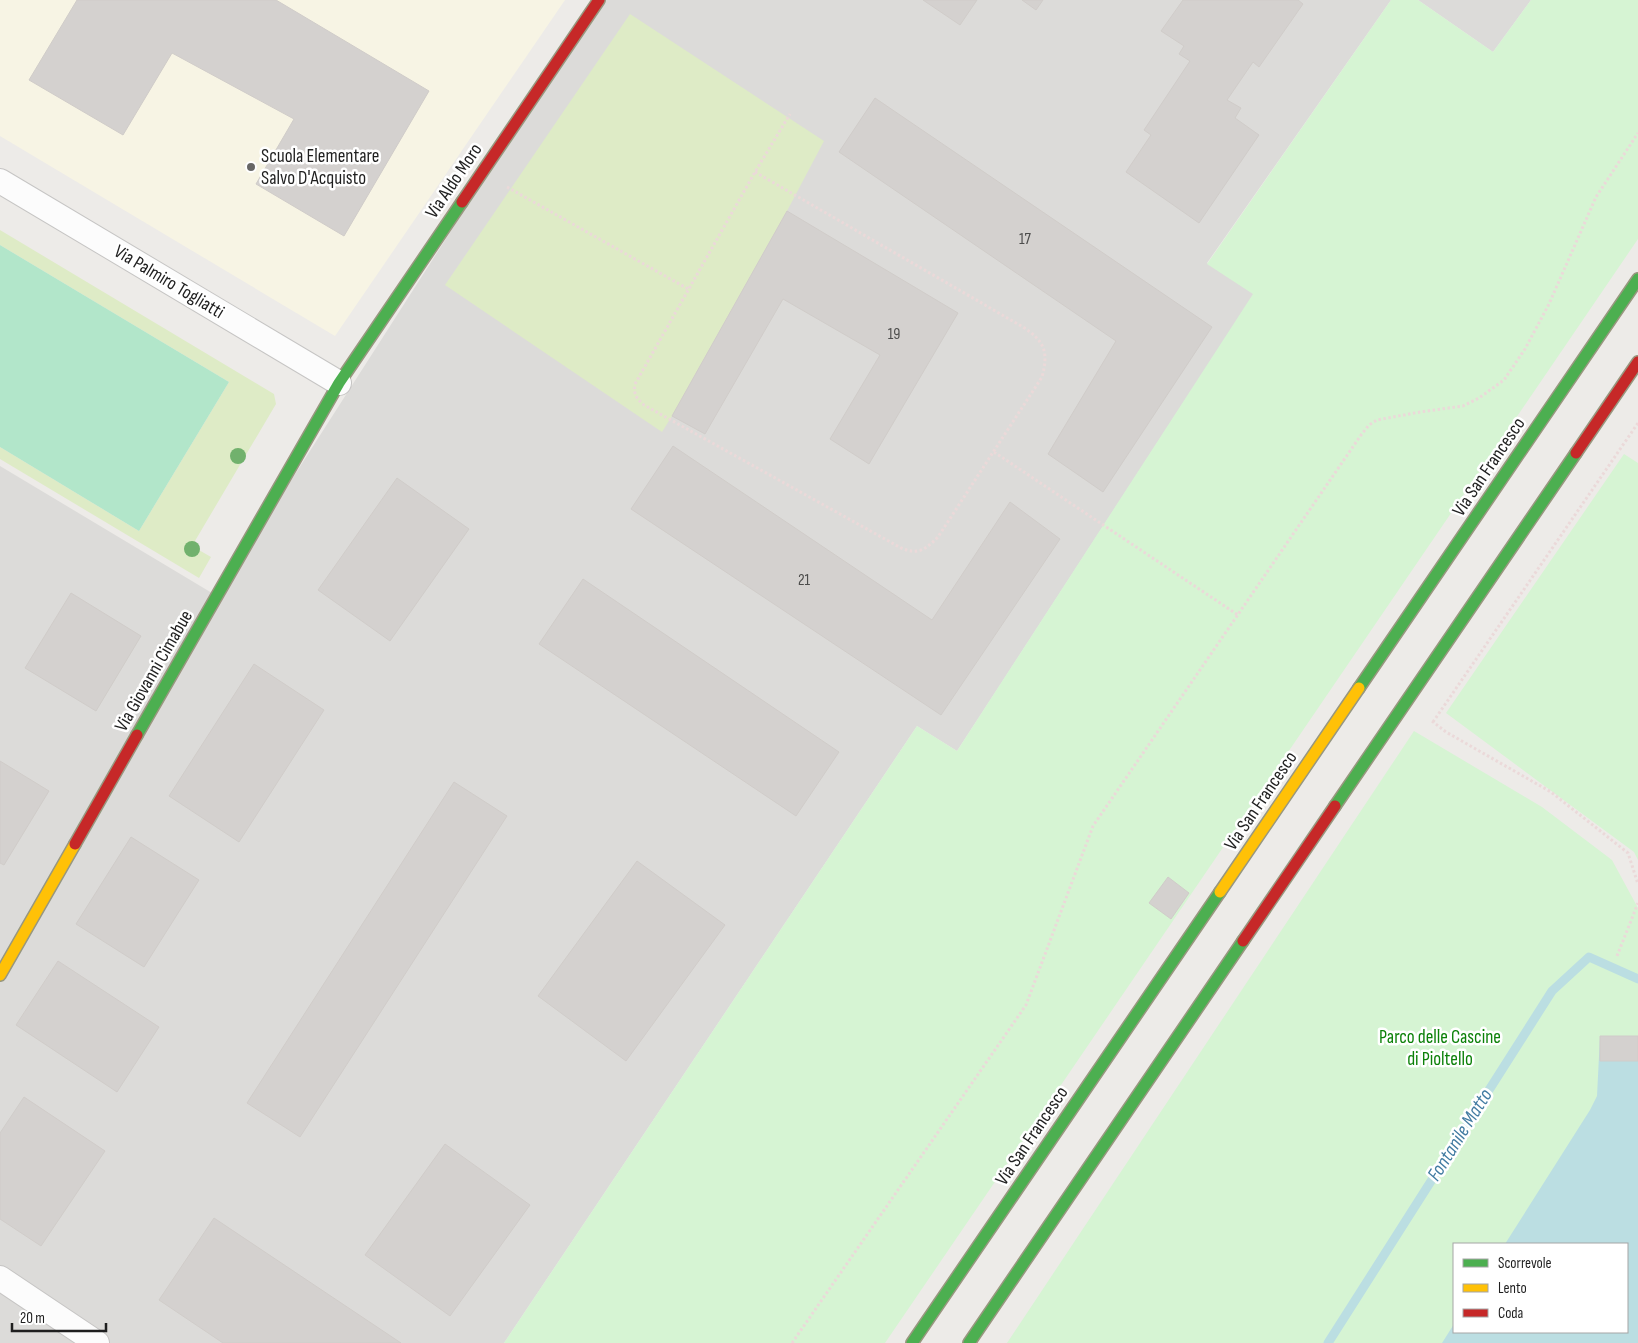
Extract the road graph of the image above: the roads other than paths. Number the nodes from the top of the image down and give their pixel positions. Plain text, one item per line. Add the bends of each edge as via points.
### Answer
1 (599, 0) edge
2 (0, 180) edge
3 (1638, 279) edge
4 (1638, 362) edge
5 (339, 383) junction
6 (0, 976) edge
7 (0, 1278) edge
8 (96, 1343) edge
9 (912, 1343) edge
10 (969, 1343) edge

1 - 5 street, Via Aldo Moro
2 - 5 street, Via Palmiro Togliatti
3 - 9 street, Via San Francesco
4 - 10 street
5 - 6 street, Via Giovanni Cimabue
7 - 8 street

